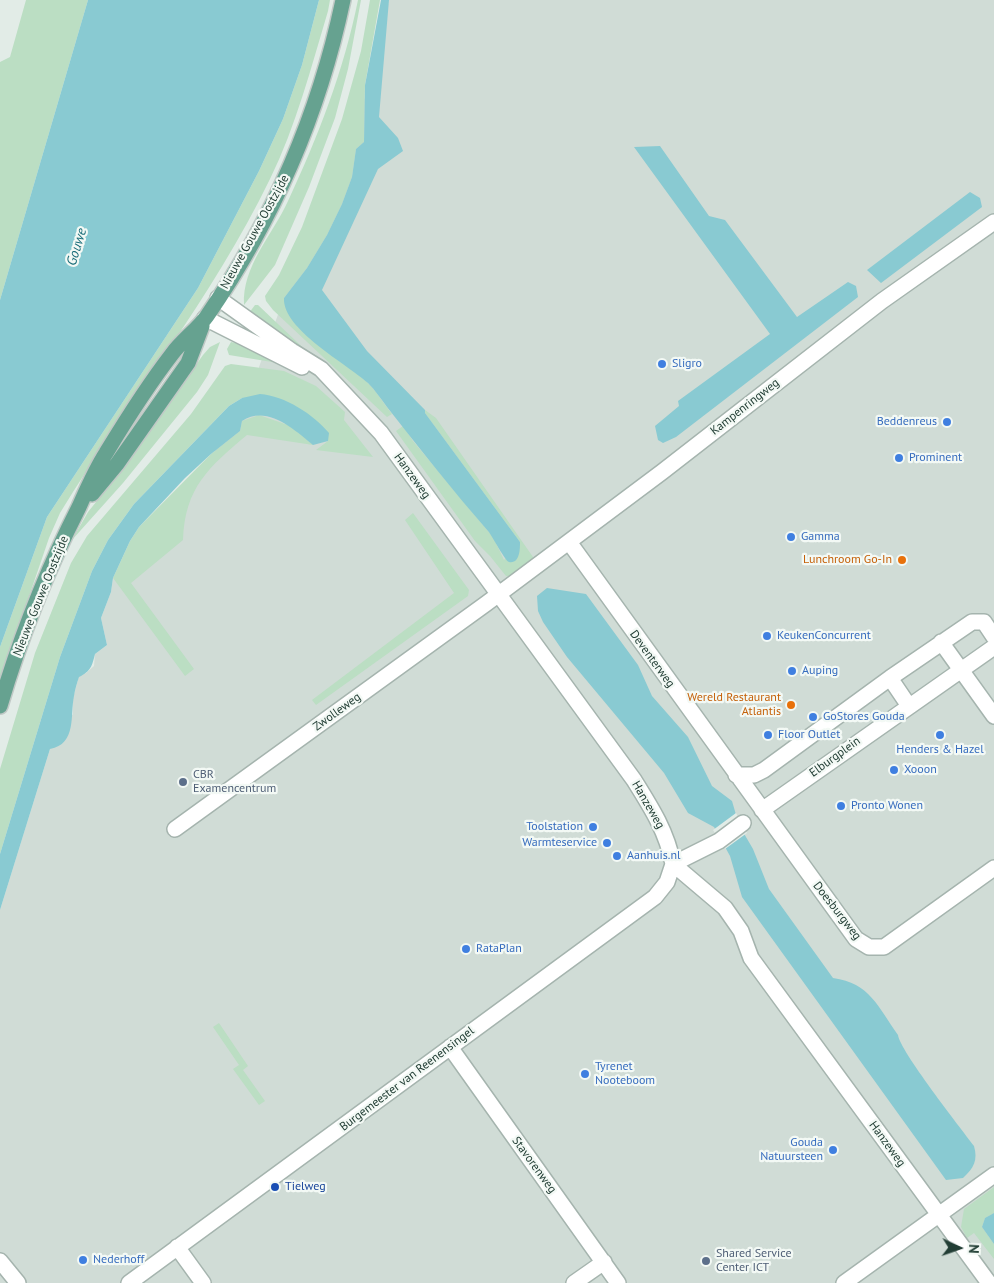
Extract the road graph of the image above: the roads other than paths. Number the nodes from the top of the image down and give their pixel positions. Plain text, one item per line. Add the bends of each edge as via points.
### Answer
1 (343, 0) edge
2 (994, 222) edge
3 (218, 298) junction
4 (205, 318) junction
5 (351, 400) junction
6 (568, 542) junction
7 (498, 595) junction
8 (994, 637) edge
9 (941, 642) junction
10 (994, 646) edge
11 (961, 669) junction
12 (890, 678) junction
13 (0, 706) edge
14 (909, 706) junction
15 (994, 716) edge
16 (736, 775) junction
17 (762, 810) junction
18 (743, 824) dead end
19 (175, 829) dead end
20 (673, 864) junction
21 (994, 868) edge
22 (450, 1047) junction
23 (994, 1174) edge
24 (938, 1214) junction
25 (177, 1247) junction
26 (0, 1261) edge
27 (604, 1262) junction
28 (18, 1283) edge
29 (129, 1283) edge
30 (203, 1283) edge
31 (574, 1283) edge
32 (618, 1283) edge
33 (844, 1283) edge
34 (989, 1283) edge

1 - 3 main road, Nieuwe Gouwe Oostzijde via 322,85 300,146 268,214
2 - 6 street, Kampenringweg via 882,301
3 - 4 main road, Nieuwe Gouwe Oostzijde
3 - 5 street, Hanzeweg via 321,369
4 - 5 street, Hanzeweg via 313,373
4 - 13 main road, Nieuwe Gouwe Oostzijde via 173,352 104,455 30,618
5 - 7 street, Hanzeweg via 381,433
6 - 7 street, Kampenringweg
6 - 16 street, Deventerweg
7 - 19 street, Zwolleweg
7 - 20 street, Hanzeweg via 634,780 658,818 670,844
8 - 9 street via 984,622 972,622
9 - 11 street
9 - 12 street
10 - 11 street, Elburgplein
11 - 14 street, Elburgplein
11 - 15 street
12 - 14 street
12 - 16 street via 764,770 754,775
14 - 17 street, Elburgplein
16 - 17 street, Doesburgweg
17 - 21 street, Doesburgweg via 856,939 869,948 884,947
18 - 20 street via 720,841
20 - 22 street, Burgemeester van Reenensingel via 667,882 655,897
20 - 24 street, Hanzeweg via 726,908 741,931 751,958
22 - 25 street, Burgemeester van Reenensingel
22 - 27 street, Stavorenweg
23 - 24 street
24 - 33 street
24 - 34 street, Hanzeweg
25 - 29 street, Burgemeester van Reenensingel
25 - 30 street
26 - 28 street
27 - 31 street
27 - 32 street, Stavorenweg

